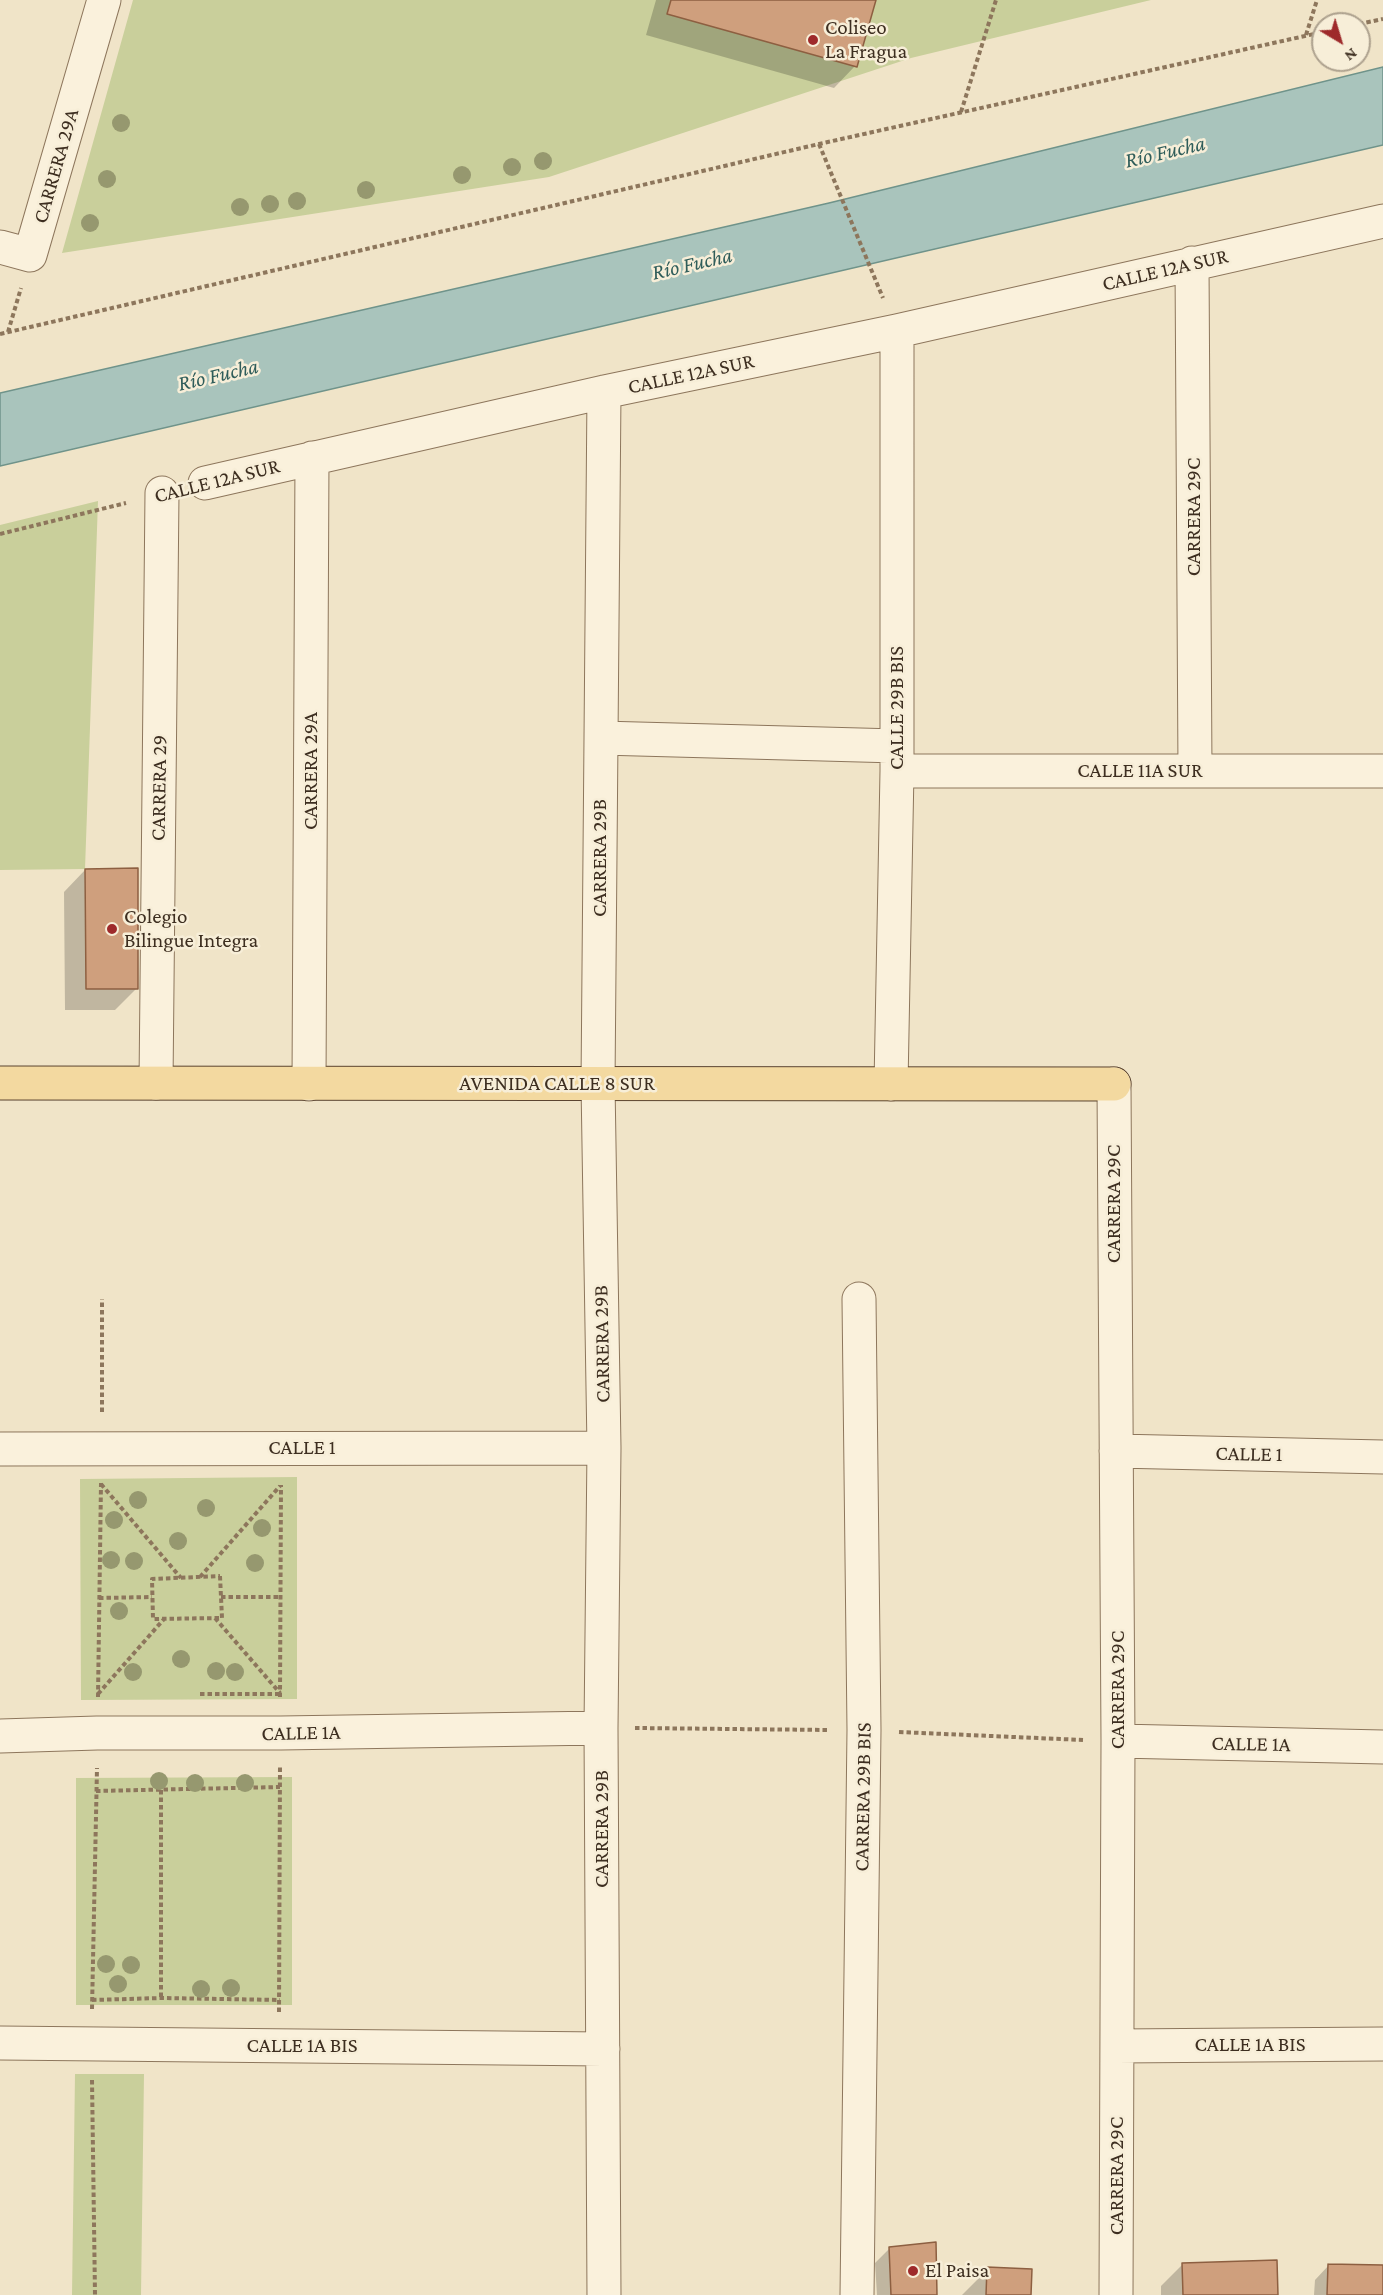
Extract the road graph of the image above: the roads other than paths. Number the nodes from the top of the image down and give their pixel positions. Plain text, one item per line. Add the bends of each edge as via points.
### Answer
1 (104, 0) edge
2 (1383, 221) edge
3 (15, 251) edge
4 (1192, 263) junction
5 (897, 331) junction
6 (604, 392) junction
7 (312, 458) junction
8 (205, 483) dead end
9 (162, 494) road end
10 (600, 738) junction
11 (897, 758) junction
12 (1195, 771) junction
13 (1383, 771) edge
14 (0, 1083) edge
15 (156, 1083) junction
16 (309, 1084) junction
17 (598, 1084) junction
18 (891, 1084) junction
19 (1114, 1084) joint
20 (859, 1299) dead end
21 (604, 1448) junction
22 (0, 1449) edge
23 (1116, 1451) junction
24 (1383, 1457) edge
25 (601, 1728) junction
26 (0, 1736) edge
27 (1118, 1742) junction
28 (1383, 1747) edge
29 (0, 2043) edge
30 (1383, 2044) edge
31 (1117, 2046) junction
32 (603, 2049) junction
33 (604, 2295) edge
34 (857, 2295) edge
35 (1116, 2295) edge

1 - 3 street, CARRERA 29A
2 - 4 street, CALLE 12A SUR
4 - 5 street, CALLE 12A SUR
4 - 12 street, CARRERA 29C
5 - 6 street, CALLE 12A SUR
5 - 11 street, CALLE 29B BIS
6 - 7 street, CALLE 12A SUR
6 - 10 street, CARRERA 29B
7 - 8 street, CALLE 12A SUR
7 - 16 street, CARRERA 29A
9 - 15 street, CARRERA 29
10 - 11 street, CALLE 11A SUR
10 - 17 street, CARRERA 29B
11 - 12 street, CALLE 11A SUR
11 - 18 street, CALLE 29B BIS
12 - 13 street, CALLE 11A SUR
14 - 15 main road, AVENIDA CALLE 8 SUR
15 - 16 main road, AVENIDA CALLE 8 SUR
16 - 17 main road, AVENIDA CALLE 8 SUR
17 - 18 main road, AVENIDA CALLE 8 SUR
17 - 21 street, CARRERA 29B
18 - 19 main road, AVENIDA CALLE 8 SUR
19 - 23 street, CARRERA 29C
20 - 34 street, CARRERA 29B BIS via 864,1731
21 - 22 street, CALLE 1
21 - 25 street, CARRERA 29B
23 - 24 street, CALLE 1
23 - 27 street, CARRERA 29C
25 - 26 street, CALLE 1A
25 - 32 street, CARRERA 29B
27 - 28 street, CALLE 1A
27 - 31 street, CARRERA 29C
29 - 32 street, CALLE 1A BIS
30 - 31 street, CALLE 1A BIS
31 - 35 street, CARRERA 29C
32 - 33 street, CARRERA 29B

